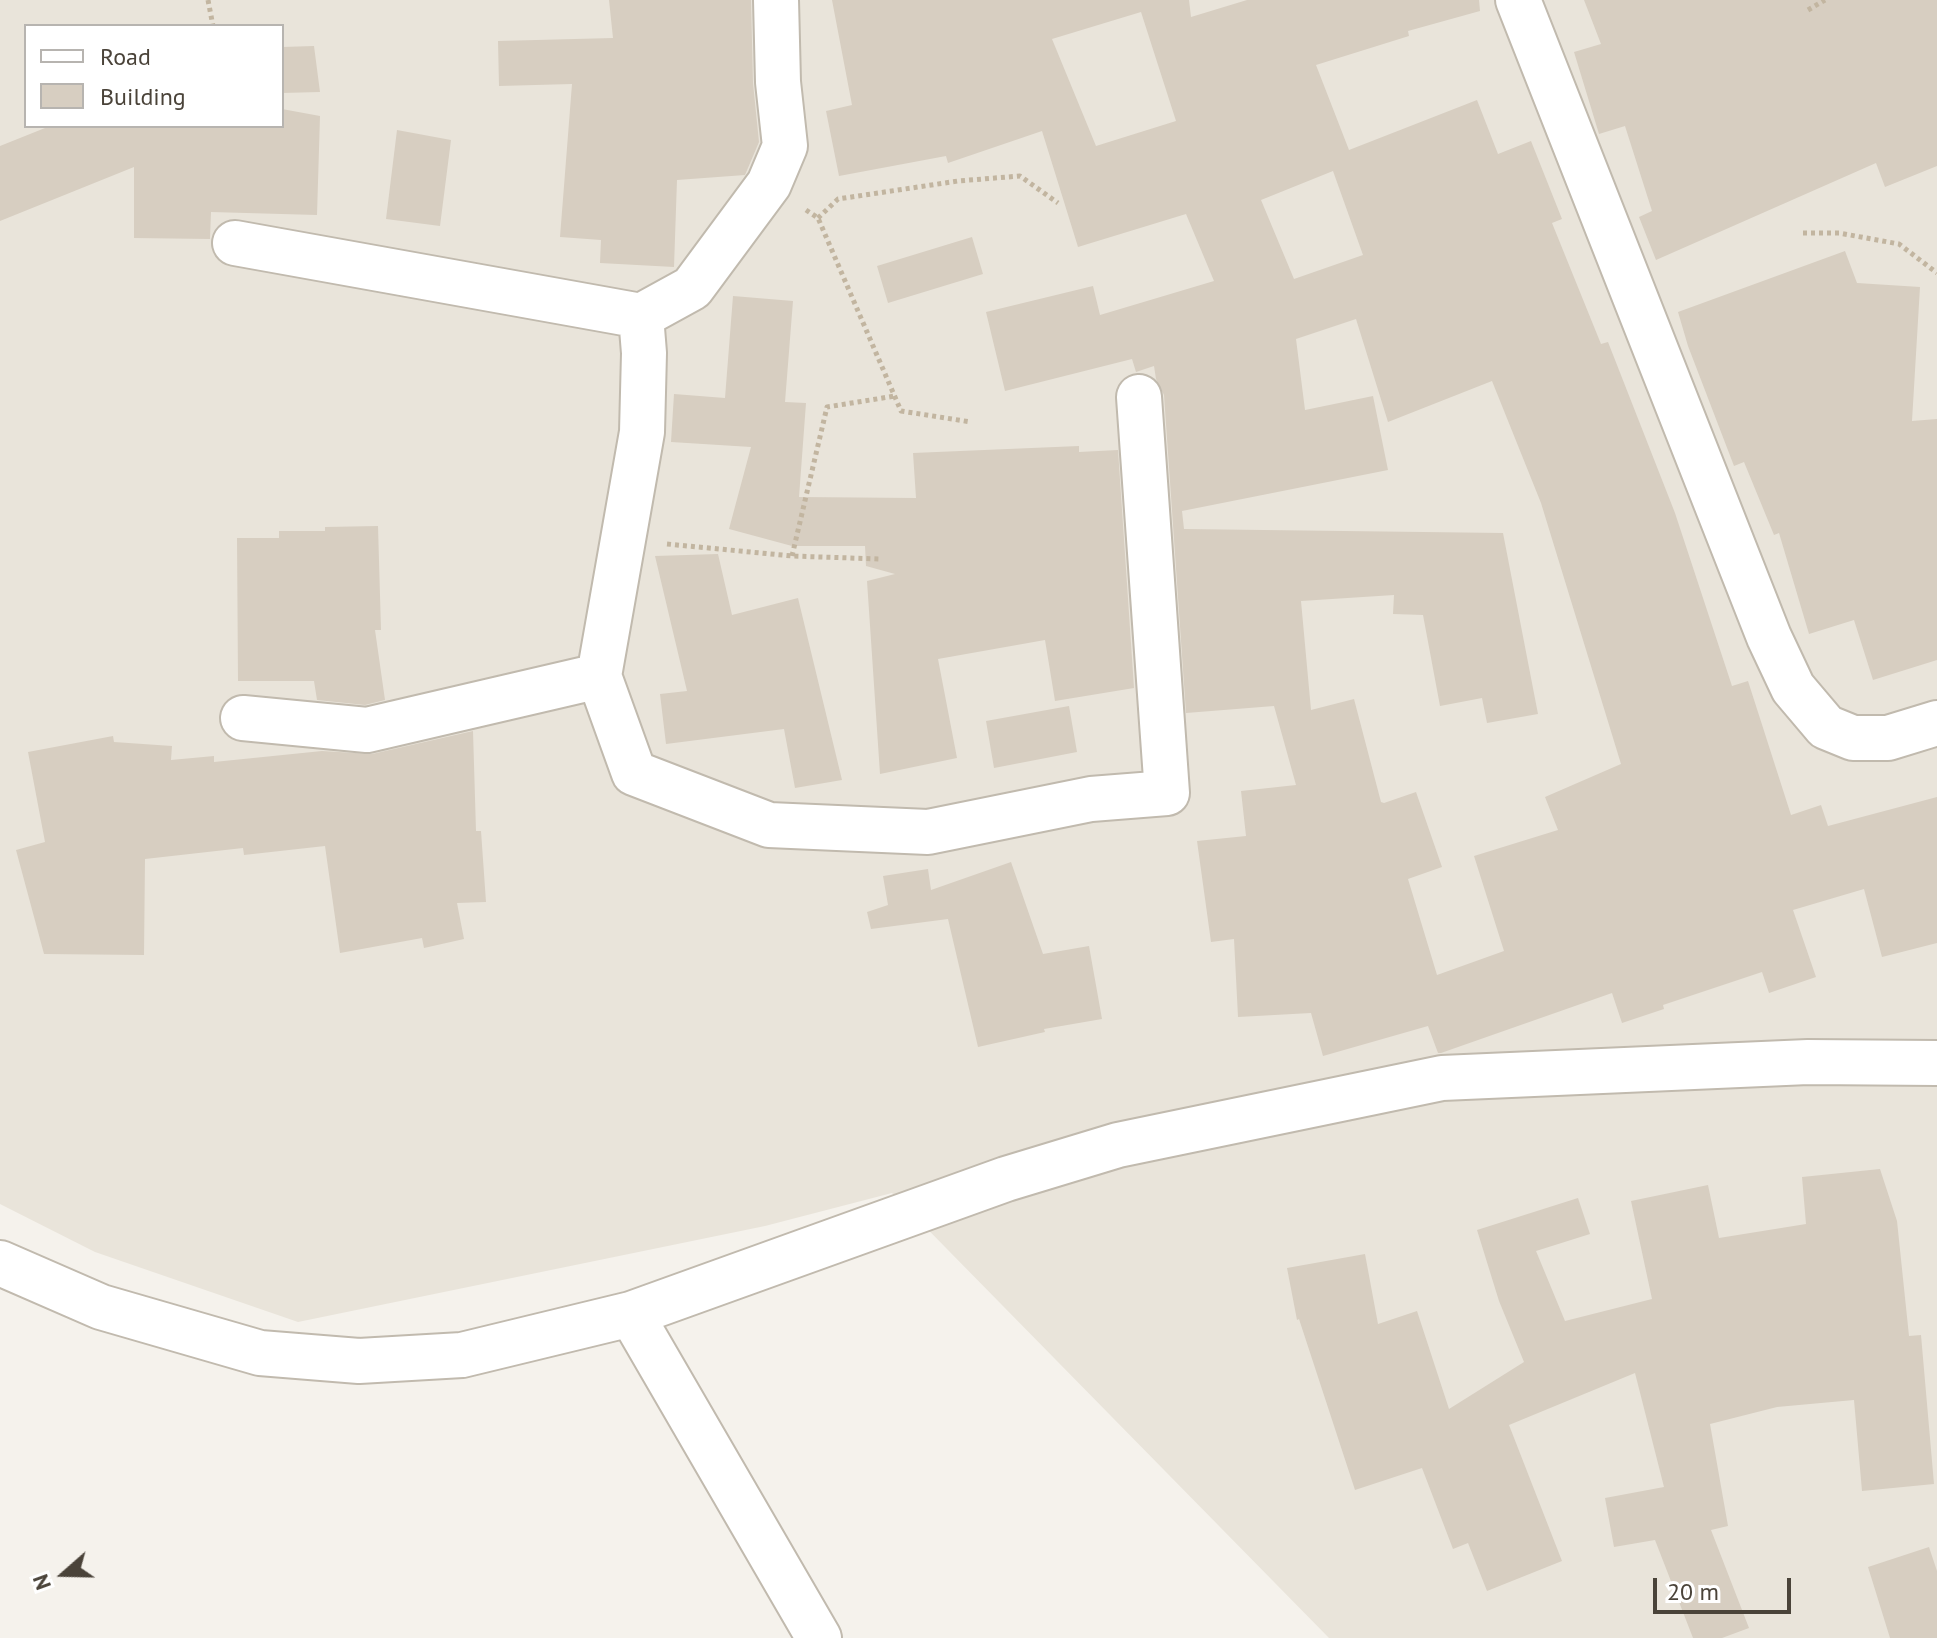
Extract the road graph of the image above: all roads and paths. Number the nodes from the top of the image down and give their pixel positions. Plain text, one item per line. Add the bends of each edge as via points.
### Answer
1 (208, 0) edge
2 (776, 0) edge
3 (1518, 0) edge
4 (1825, 0) edge
5 (1808, 10) dead end
6 (213, 24) edge
7 (769, 184) junction
8 (1058, 203) dead end
9 (818, 218) junction
10 (1803, 233) dead end
11 (235, 243) dead end
12 (1937, 273) edge
13 (641, 316) junction
14 (895, 396) junction
15 (1139, 397) dead end
16 (971, 422) dead end
17 (622, 540) junction
18 (792, 556) junction
19 (880, 559) dead end
20 (599, 676) junction
21 (243, 718) dead end
22 (1937, 723) edge
23 (1937, 1063) edge
24 (0, 1263) edge
25 (631, 1314) junction
26 (819, 1638) edge

1 - 6 path
2 - 7 street via 785,146
3 - 22 street via 1793,688 1826,727 1853,738 1888,738
4 - 5 path
7 - 9 path
7 - 13 street via 692,288
8 - 9 path via 1020,176 838,199
9 - 14 path
10 - 12 path via 1839,233 1899,244
11 - 13 street
13 - 17 street via 642,432
14 - 16 path via 901,411
14 - 18 path via 827,407
15 - 20 street via 1167,793 1091,799 928,832 769,825 634,773
17 - 18 path
17 - 20 street
18 - 19 path
20 - 21 street via 367,730
23 - 25 street via 1808,1062 1442,1078 1118,1145 1006,1179
24 - 25 street via 101,1307 260,1353 359,1361 462,1355
25 - 26 street

